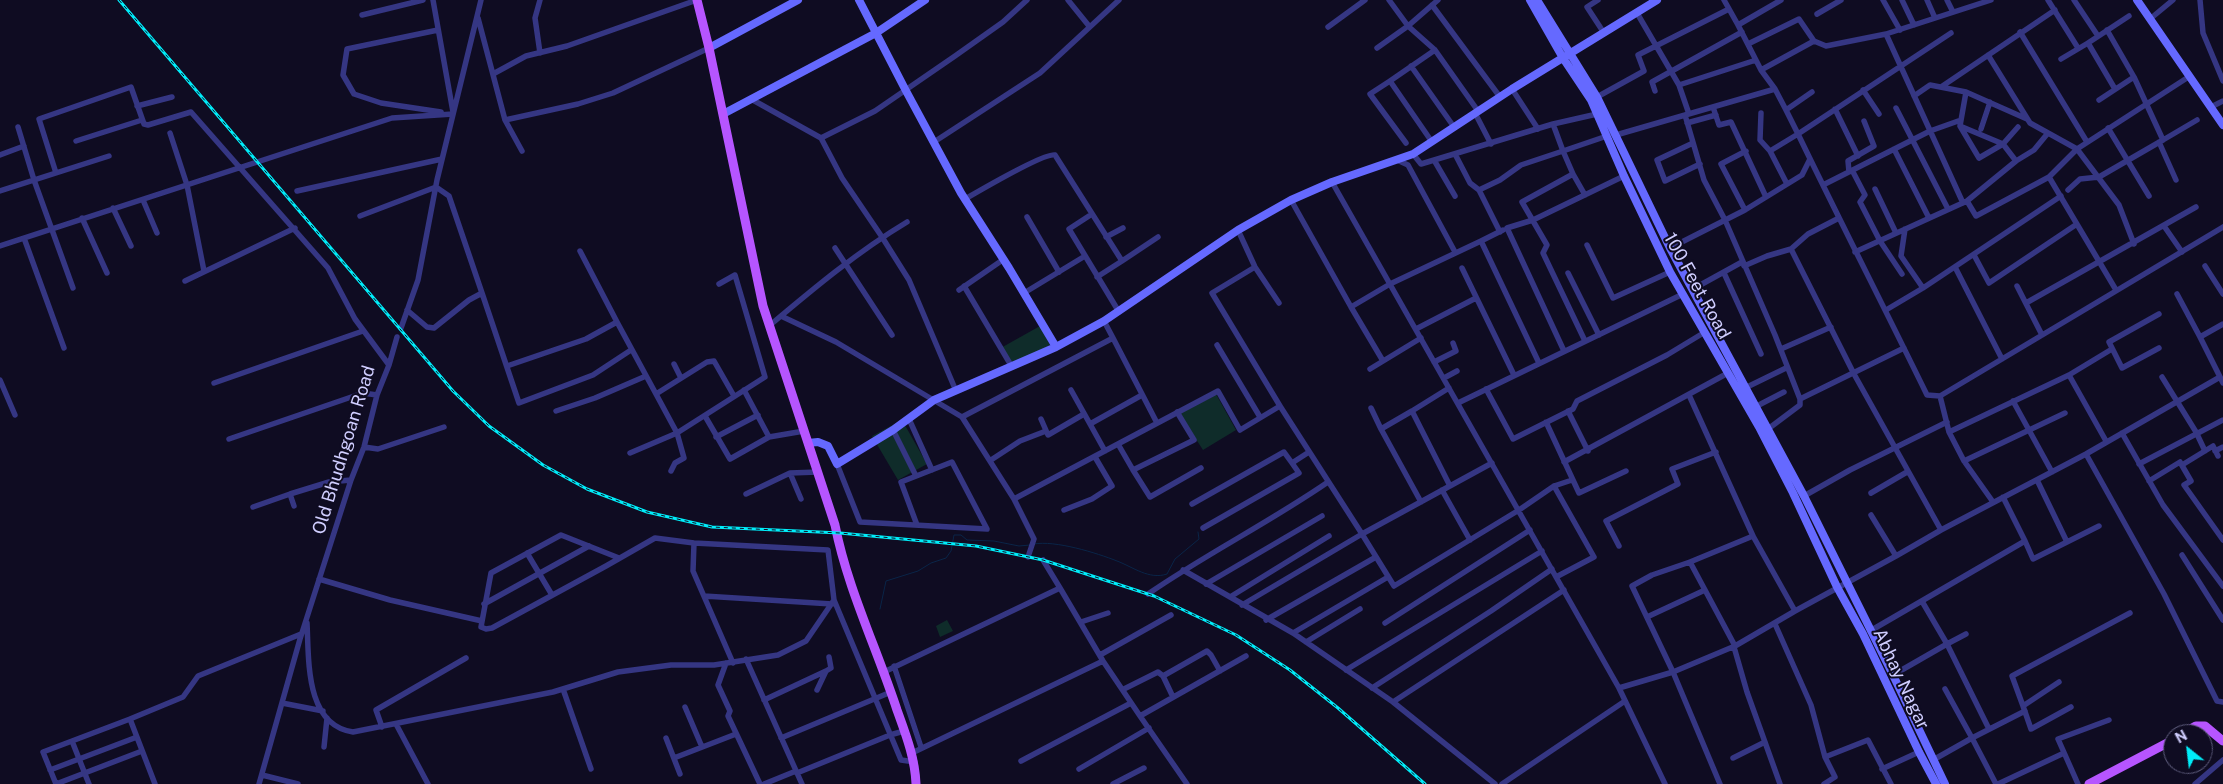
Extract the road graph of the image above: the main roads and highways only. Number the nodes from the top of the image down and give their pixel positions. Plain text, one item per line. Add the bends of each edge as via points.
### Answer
1 (697, 0) edge
2 (798, 0) edge
3 (860, 0) edge
4 (925, 0) edge
5 (1530, 0) edge
6 (1658, 0) edge
7 (2137, 0) edge
8 (1539, 1) edge
9 (876, 32) junction
10 (709, 48) junction
11 (1567, 56) junction
12 (723, 114) junction
13 (2223, 125) edge
14 (1056, 347) junction
15 (808, 443) junction
16 (1837, 587) joint
17 (2213, 732) edge
18 (2223, 741) edge
19 (2163, 745) edge
20 (916, 784) edge
21 (1936, 784) edge
22 (1944, 784) edge
23 (2089, 784) edge

1 - 10 main road
2 - 10 main road
3 - 9 main road
4 - 9 main road
5 - 11 main road, 100 Feet Road
6 - 11 main road
7 - 13 main road
8 - 11 main road
9 - 12 main road
9 - 14 main road via 965,199
10 - 12 main road
11 - 14 main road via 1413,154 1332,182 1291,200 1238,230 1119,312
11 - 16 main road, 100 Feet Road via 1591,100 1670,272 1793,493
11 - 22 main road via 1598,97 1670,248 1804,496
12 - 15 main road via 763,306
14 - 15 main road via 934,400 837,464 828,446
15 - 20 main road via 835,525 840,553 915,762
16 - 21 main road, Abhay Nagar
17 - 18 main road
19 - 23 main road

